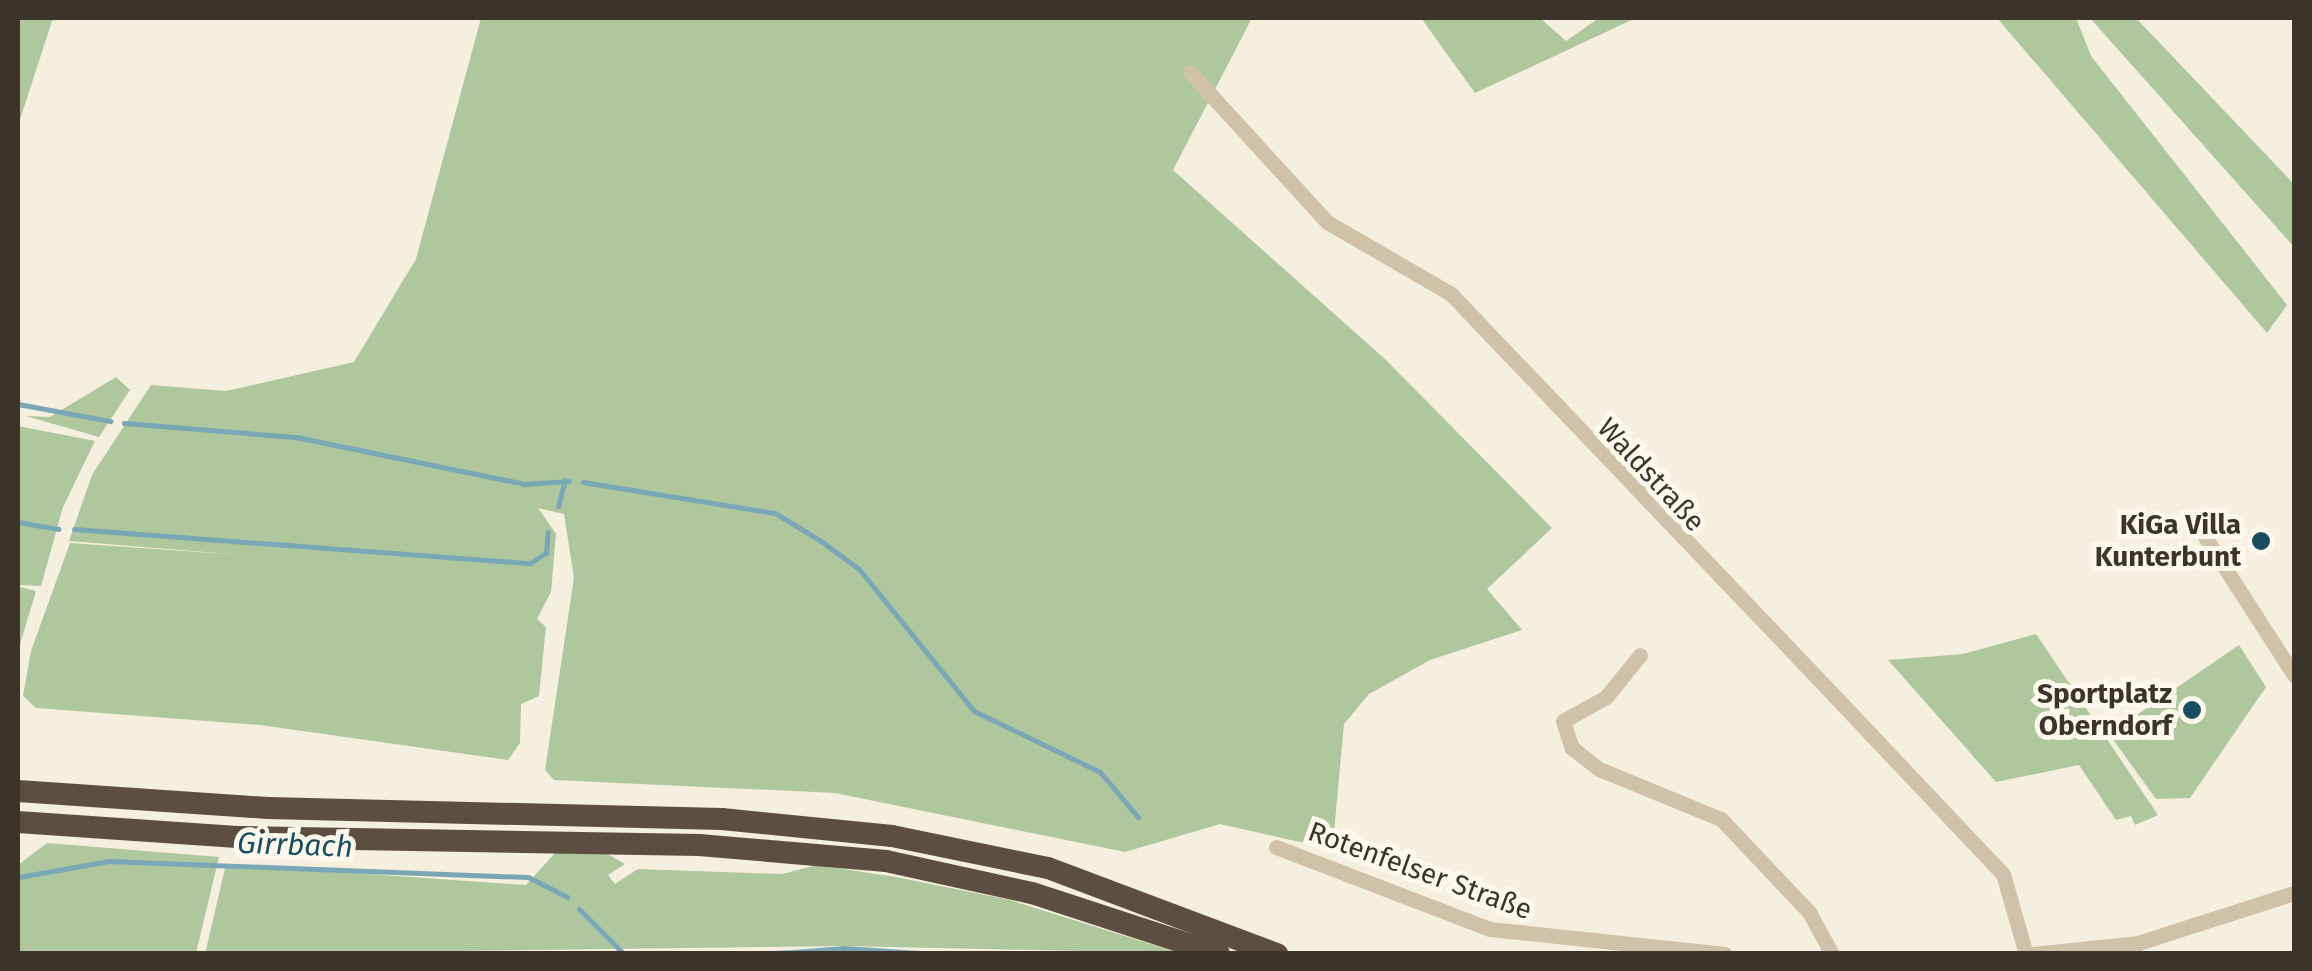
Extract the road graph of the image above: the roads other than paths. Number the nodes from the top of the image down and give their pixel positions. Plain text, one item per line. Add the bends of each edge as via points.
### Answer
1 (1190, 72) dead end
2 (2196, 523) dead end
3 (1640, 656) dead end
4 (2294, 675) edge
5 (18, 791) edge
6 (18, 822) edge
7 (1276, 847) dead end
8 (2294, 893) edge
9 (1219, 954) edge
10 (1277, 954) edge
11 (1725, 954) edge
12 (1832, 954) edge
13 (2029, 954) edge

1 - 13 street, Waldstraße via 1327,222 1451,294 1826,688 2002,874
2 - 4 street
3 - 12 street via 1606,697 1562,721 1572,748 1598,770 1721,819 1809,912
5 - 10 highway via 268,808 722,819 892,836 1048,868
6 - 9 highway via 240,837 699,845 886,860 1032,893
7 - 11 street, Rotenfelser Straße via 1490,929
8 - 13 street via 2138,943

